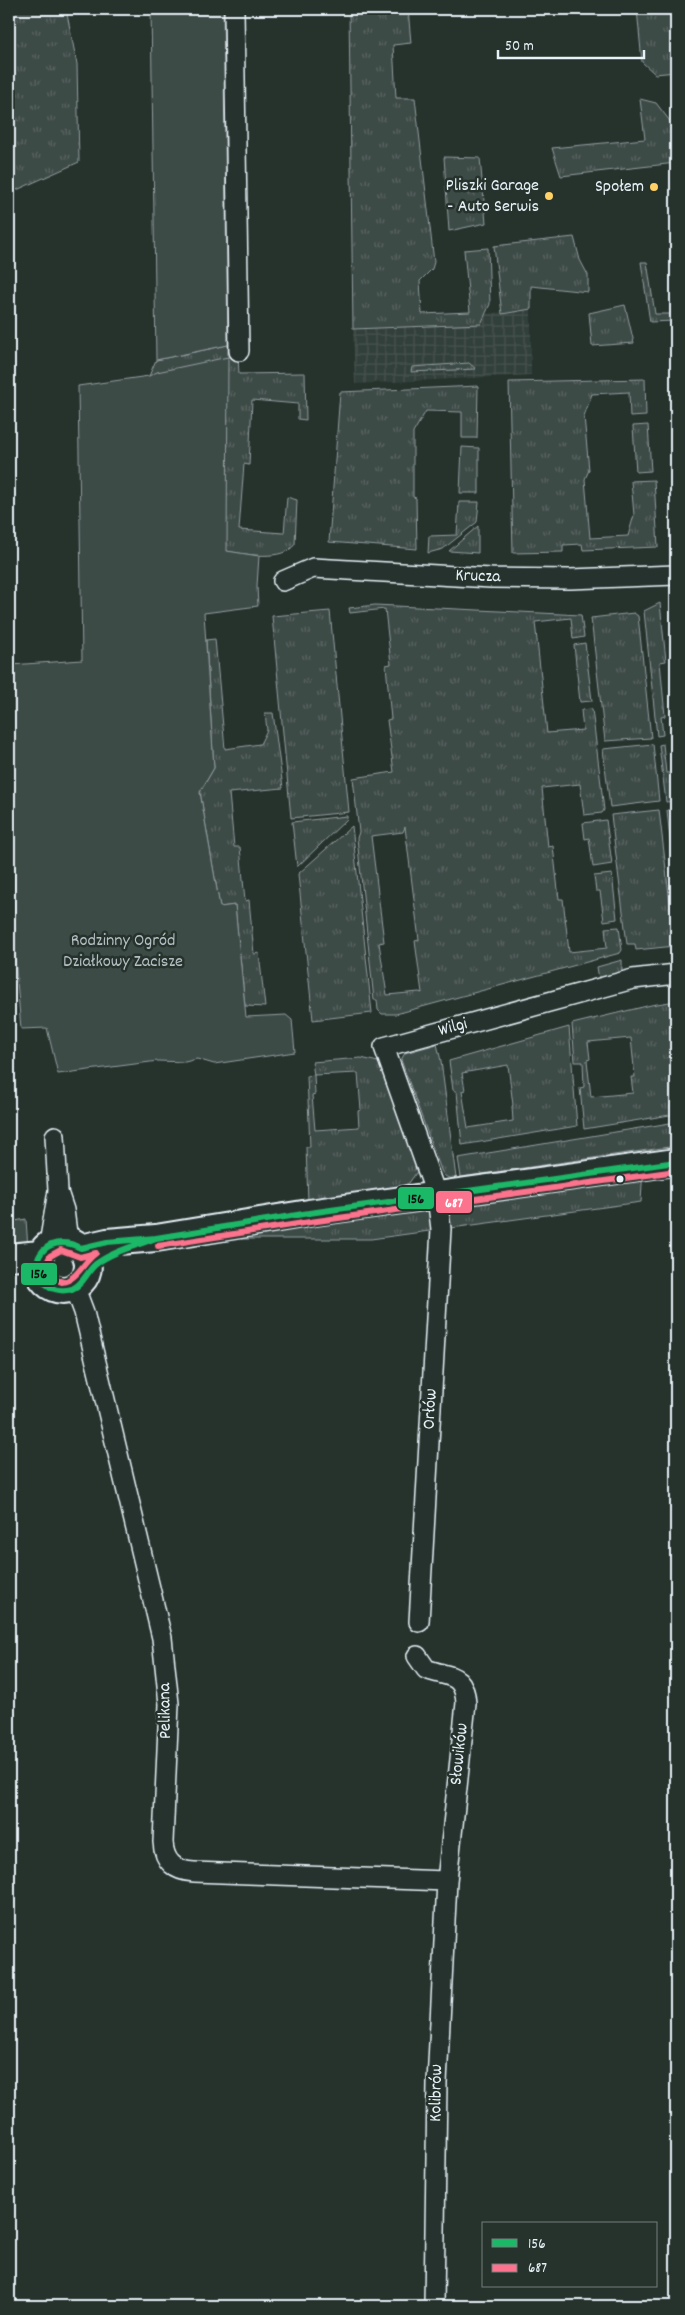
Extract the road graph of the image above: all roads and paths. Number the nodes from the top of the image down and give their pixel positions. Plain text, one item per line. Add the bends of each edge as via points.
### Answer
1 (234, 9) edge
2 (238, 351) dead end
3 (676, 575) edge
4 (283, 581) dead end
5 (676, 974) edge
6 (56, 1136) dead end
7 (676, 1162) edge
8 (436, 1197) junction
9 (9, 1257) edge
10 (63, 1260) junction
11 (9, 1273) edge
12 (419, 1622) dead end
13 (417, 1656) dead end
14 (447, 1881) junction
15 (434, 2306) edge

1 - 2 street
3 - 4 street, Krucza via 491,578 313,568
5 - 8 street, Wilgi via 633,979 384,1047
6 - 10 street, Pelikana via 58,1191 64,1210
7 - 8 street
8 - 10 street via 156,1238 107,1242
8 - 12 street, Orłów via 441,1230
9 - 10 street
10 - 11 street
10 - 14 street, Pelikana via 84,1312 162,1638 169,1704 163,1852 182,1871
13 - 14 street, Słowików via 426,1669 454,1676 465,1692
14 - 15 street, Kolibrów via 437,2083

